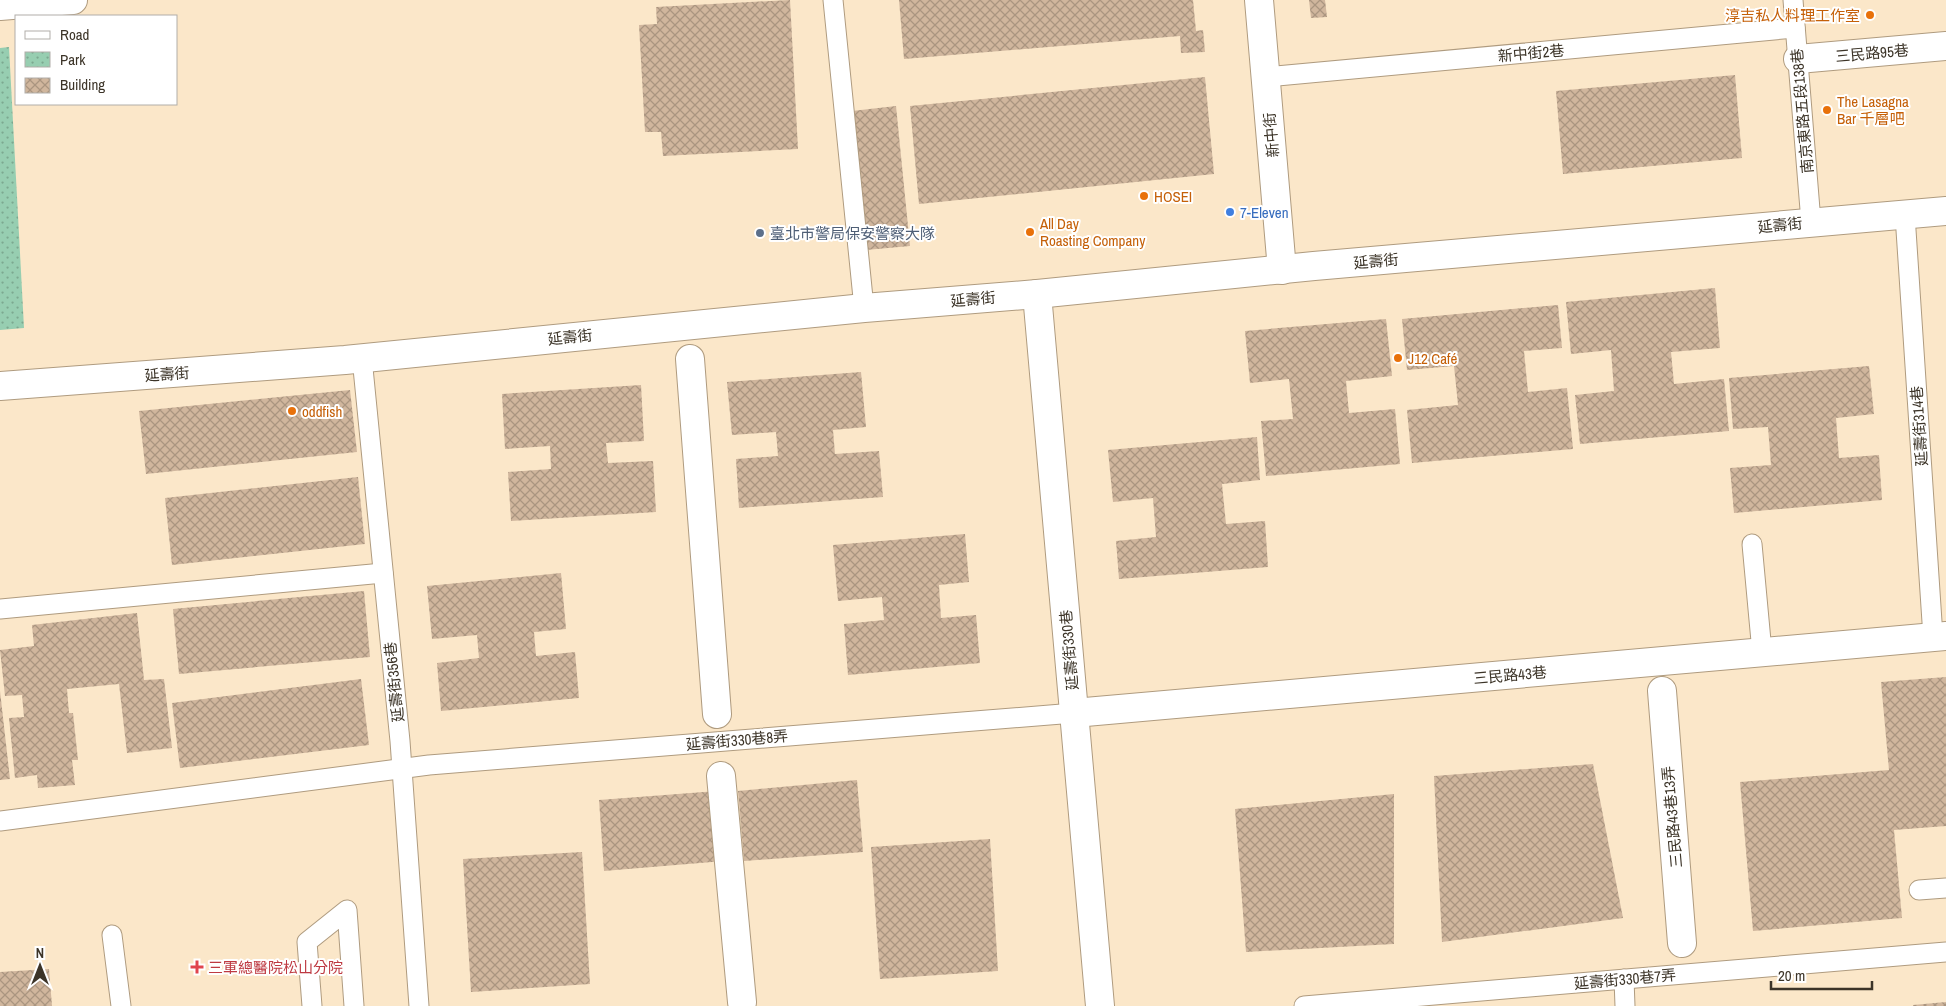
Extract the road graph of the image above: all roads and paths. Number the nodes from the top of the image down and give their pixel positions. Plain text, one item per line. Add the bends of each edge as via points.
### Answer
1 (73, 0) edge
2 (833, 0) edge
3 (1259, 0) edge
4 (1793, 0) edge
5 (0, 6) edge
6 (1796, 28) junction
7 (1946, 46) edge
8 (1798, 59) junction
9 (1266, 77) junction
10 (1946, 211) edge
11 (1905, 215) junction
12 (1811, 222) junction
13 (1282, 270) junction
14 (1037, 294) junction
15 (864, 308) junction
16 (362, 358) junction
17 (690, 359) dead end
18 (0, 386) edge
19 (1752, 544) dead end
20 (383, 573) junction
21 (0, 609) edge
22 (1939, 637) edge
23 (1762, 652) junction
24 (1662, 691) dead end
25 (1074, 713) junction
26 (717, 714) dead end
27 (401, 769) junction
28 (722, 776) dead end
29 (0, 821) edge
30 (1946, 888) edge
31 (1920, 890) dead end
32 (112, 935) dead end
33 (1682, 943) dead end
34 (1946, 952) edge
35 (1624, 979) junction
36 (742, 1002) dead end
37 (121, 1006) edge
38 (312, 1006) edge
39 (354, 1006) edge
40 (419, 1006) edge
41 (1100, 1006) edge
42 (1304, 1006) edge
43 (1625, 1006) edge

1 - 5 street
2 - 15 lane
3 - 9 street, 新中街
4 - 6 lane, 南京東路五段138巷
6 - 8 lane, 南京東路五段138巷
6 - 9 lane, 新中街2巷
7 - 8 street, 三民路95巷
8 - 12 lane, 南京東路五段138巷
9 - 13 street, 新中街
10 - 11 street, 延壽街
11 - 12 street, 延壽街
11 - 22 lane, 延壽街314巷
12 - 13 street, 延壽街
13 - 14 street, 延壽街
14 - 15 street, 延壽街
14 - 25 street, 延壽街330巷
15 - 16 street, 延壽街
16 - 18 street, 延壽街
16 - 20 lane, 延壽街356巷
17 - 26 street
19 - 23 lane
20 - 21 lane
20 - 27 lane, 延壽街356巷
22 - 23 street, 三民路43巷
23 - 25 street, 三民路43巷
24 - 33 street, 三民路43巷13弄
25 - 27 lane, 延壽街330巷8弄
25 - 41 street, 延壽街330巷
27 - 29 lane, 延壽街330巷8弄
27 - 40 lane, 延壽街356巷
28 - 36 street
30 - 31 lane
32 - 37 lane
34 - 35 lane, 延壽街330巷7弄
35 - 42 lane, 延壽街330巷7弄
35 - 43 lane
38 - 39 lane via 307,942 346,910

